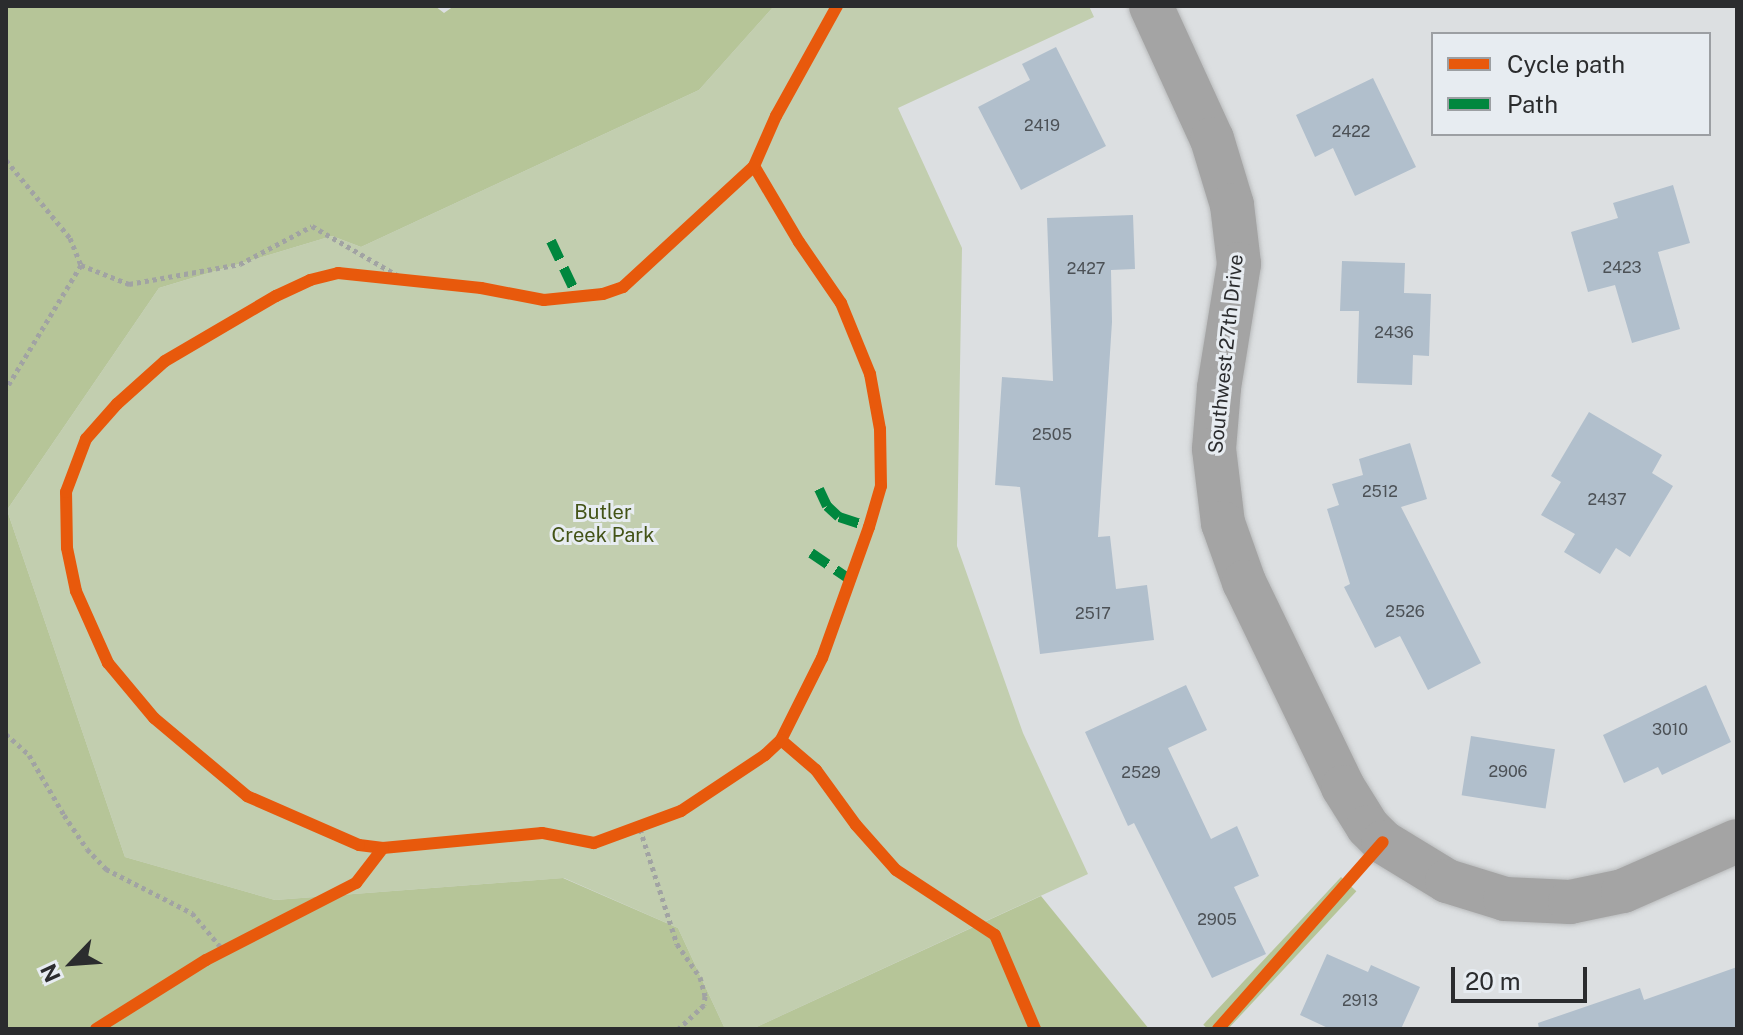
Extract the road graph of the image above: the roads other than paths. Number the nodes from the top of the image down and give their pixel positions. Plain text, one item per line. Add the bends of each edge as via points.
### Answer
1 (1151, 6) edge
2 (1737, 841) edge

1 - 2 street, Southwest 27th Drive via 1212,139 1232,205 1239,264 1214,449 1223,523 1244,582 1343,787 1368,827 1447,881 1505,899 1570,902 1623,891

